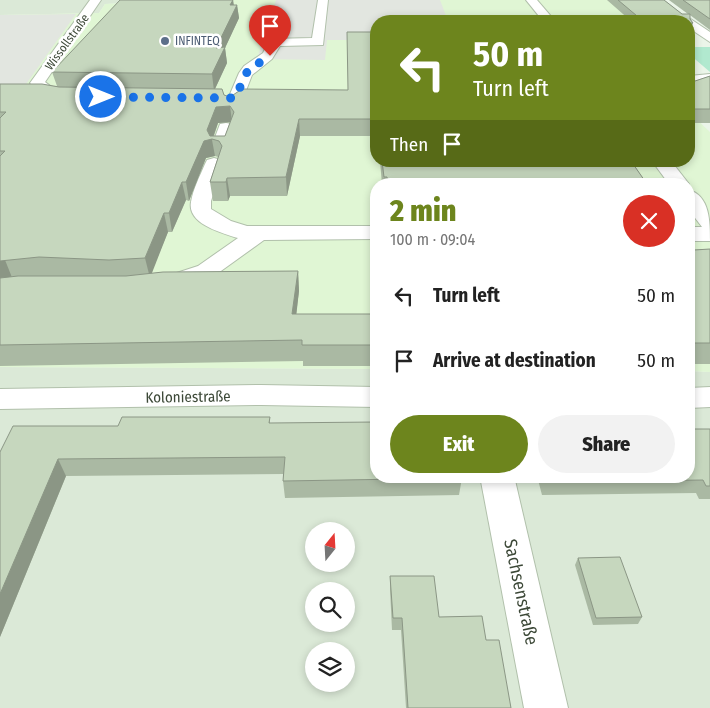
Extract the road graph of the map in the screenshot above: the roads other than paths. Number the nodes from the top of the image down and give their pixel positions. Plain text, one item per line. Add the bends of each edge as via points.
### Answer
1 (96, 0) edge
2 (322, 0) edge
3 (532, 0) edge
4 (544, 15) edge
5 (695, 30) edge
6 (695, 30) edge
7 (709, 36) edge
8 (83, 96) edge
9 (215, 98) edge
10 (226, 128) edge
11 (666, 167) edge
12 (674, 178) edge
13 (695, 204) edge
14 (710, 224) edge
15 (259, 233) junction
16 (370, 233) edge
17 (695, 234) edge
18 (710, 234) edge
19 (148, 286) edge
20 (370, 397) edge
21 (695, 398) edge
22 (710, 398) edge
23 (0, 399) edge
24 (498, 483) edge
25 (546, 708) edge

1 - 8 street, Wissollstraße via 37,83 49,94
2 - 9 street via 318,42 275,42 270,56 248,70 234,102
3 - 4 street
5 - 7 street
6 - 7 street
10 - 15 street via 200,201 201,209 223,226 240,232
11 - 12 street
13 - 14 street
15 - 16 street
15 - 19 street via 206,271 178,281
17 - 18 street
20 - 23 street, Koloniestraße
21 - 22 street
24 - 25 street, Sachsenstraße

